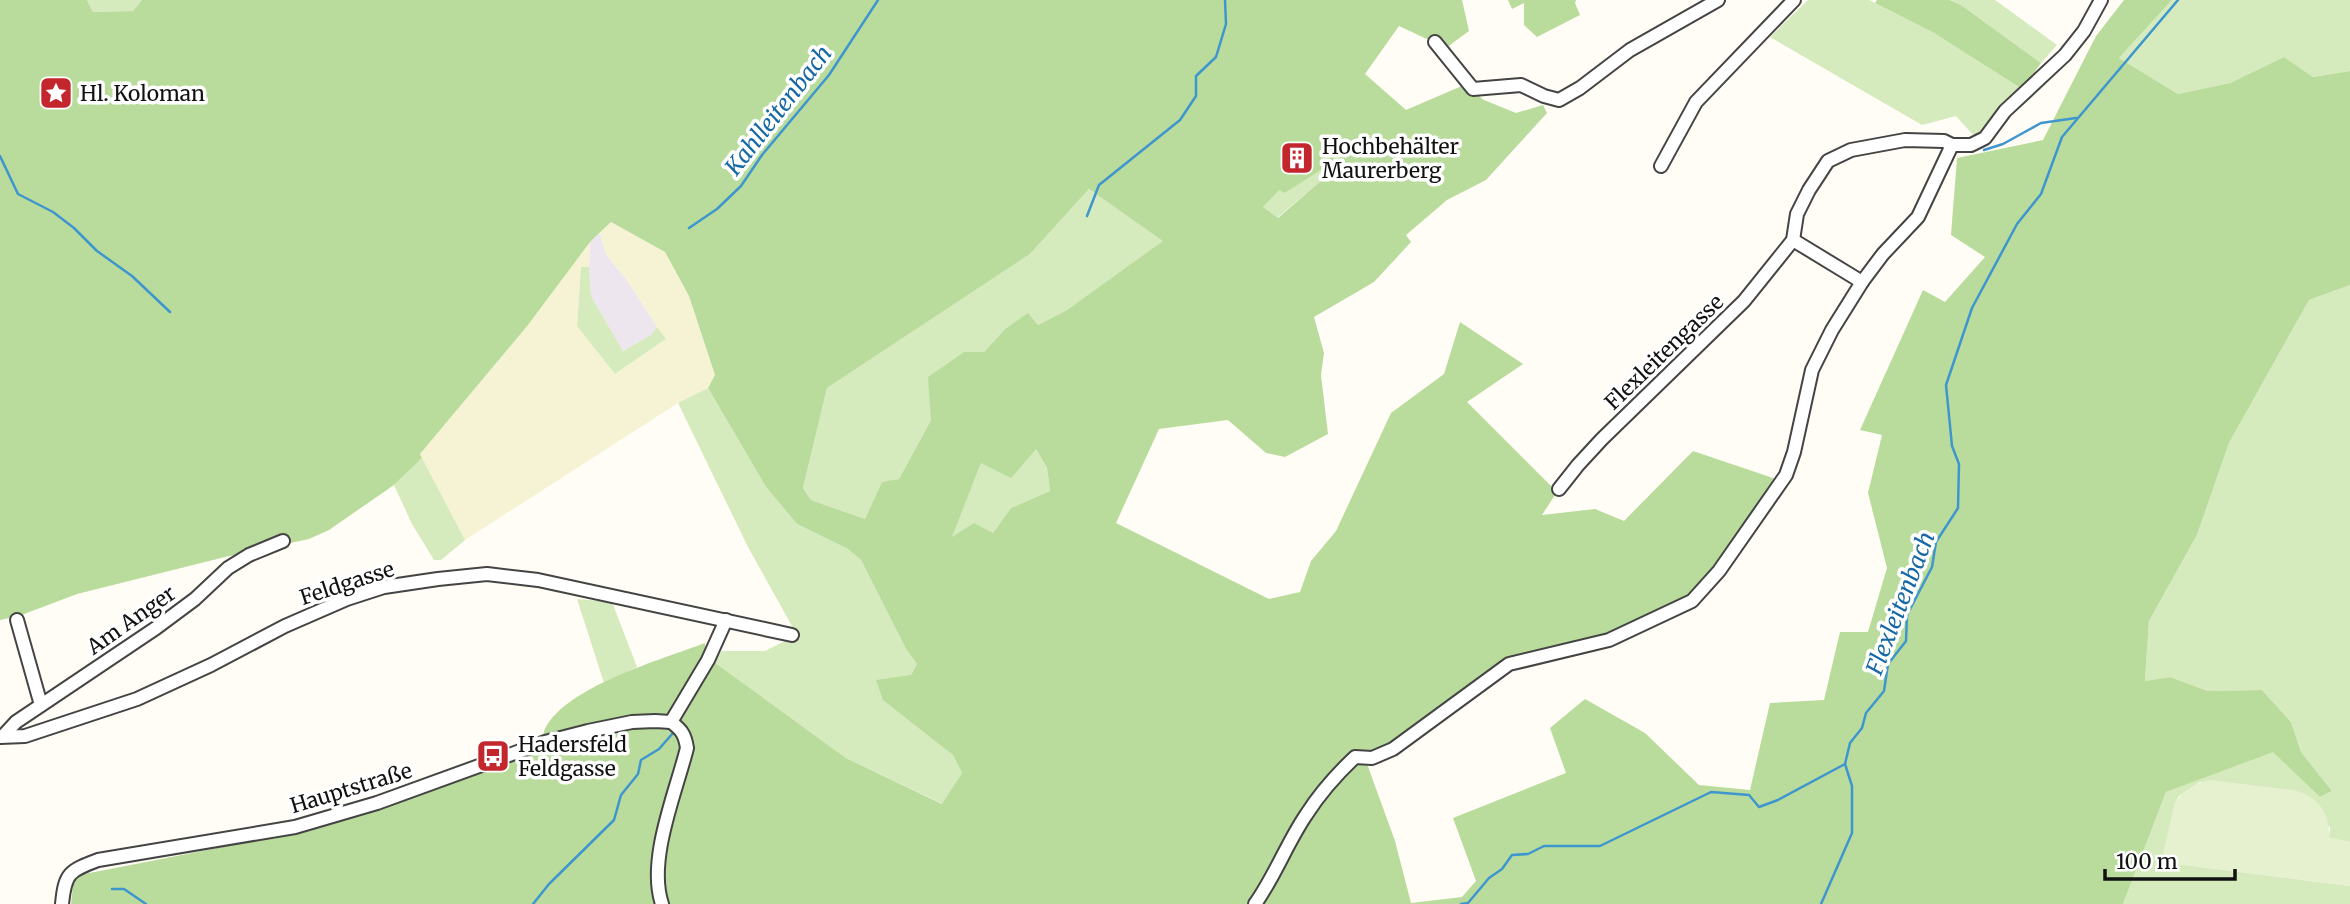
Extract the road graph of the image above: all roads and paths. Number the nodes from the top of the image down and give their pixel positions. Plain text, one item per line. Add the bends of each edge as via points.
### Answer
1 (1718, 0) edge
2 (1794, 0) edge
3 (2101, 0) edge
4 (1435, 42) dead end
5 (1952, 145) junction
6 (1661, 166) dead end
7 (1793, 240) junction
8 (1862, 282) junction
9 (1559, 489) dead end
10 (283, 541) dead end
11 (17, 620) dead end
12 (726, 620) junction
13 (792, 635) dead end
14 (41, 705) junction
15 (671, 722) junction
16 (2, 736) edge
17 (62, 904) edge
18 (662, 904) edge
19 (1255, 904) edge

1 - 4 street via 1630,50 1559,100 1521,85 1473,89
2 - 6 street via 1696,102
3 - 5 street, Flexleitengasse via 2065,55 2005,111 1985,138 1971,145
5 - 7 street, Flexleitengasse via 1905,140 1851,150 1828,162 1797,214
5 - 8 street via 1918,217
7 - 8 street
7 - 9 street, Flexleitengasse via 1744,301 1602,439
8 - 19 street via 1812,370 1786,475 1719,571 1692,600 1609,640 1509,664 1393,750 1372,758 1355,757 1304,816
10 - 14 street, Am Anger via 228,568 156,628
11 - 14 street
12 - 13 street, Feldgasse
12 - 15 street
12 - 16 street, Feldgasse via 538,580 487,574 384,587 295,621 137,699 25,736
14 - 16 street, Am Anger
15 - 17 street, Hauptstraße via 632,722 545,742 377,803 295,827 98,860 67,877
15 - 18 street via 685,736 687,748 659,851

